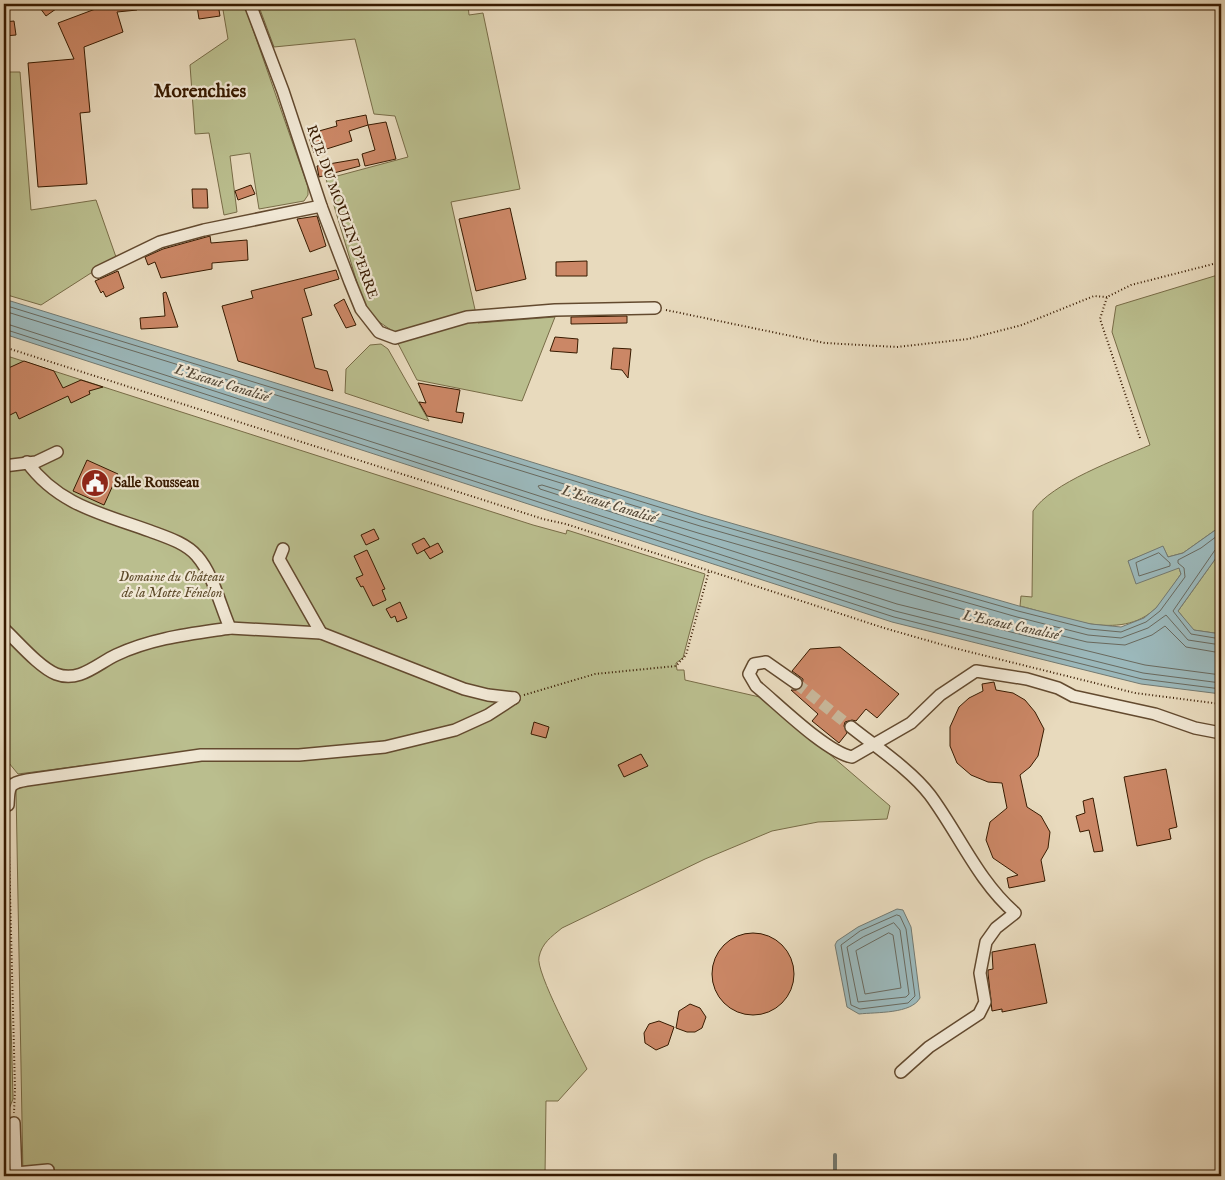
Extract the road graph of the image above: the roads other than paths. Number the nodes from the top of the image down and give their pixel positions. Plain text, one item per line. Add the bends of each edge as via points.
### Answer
1 (250, 4) edge
2 (321, 206) junction
3 (98, 272) dead end
4 (655, 308) road end
5 (57, 452) dead end
6 (27, 462) junction
7 (4, 466) edge
8 (283, 548) dead end
9 (230, 628) junction
10 (4, 630) edge
11 (321, 633) junction
12 (796, 683) tunnel mouth
13 (851, 727) tunnel mouth
14 (1221, 733) edge
15 (873, 745) junction
16 (8, 805) road end
17 (901, 1072) dead end
18 (14, 1123) road end
19 (48, 1170) dead end
20 (16, 1175) edge

1 - 2 street, RUE DU MOULIN D'ERRE
2 - 3 street via 160,242
2 - 4 street, RUE DU MOULIN D'ERRE via 361,310 379,332 395,338 467,317 555,310
5 - 6 street via 36,462
6 - 7 street
6 - 9 street via 38,478 67,500 168,537 193,552 203,564
8 - 11 street via 279,559
9 - 10 street via 164,637 114,656 92,670 68,676 56,674
9 - 11 street
11 - 16 street via 464,689 514,698 488,715 455,730 385,748 306,755 201,756 27,780 11,785
12 - 15 street via 766,662 754,664 749,674 756,686 842,756 852,757
13 - 15 street
14 - 15 street via 1073,696 1027,679 976,671 940,695 911,723
15 - 17 street via 929,794 983,878 1015,913 996,928 986,942 980,973 985,1002 979,1014 929,1047
18 - 20 street
19 - 20 street

